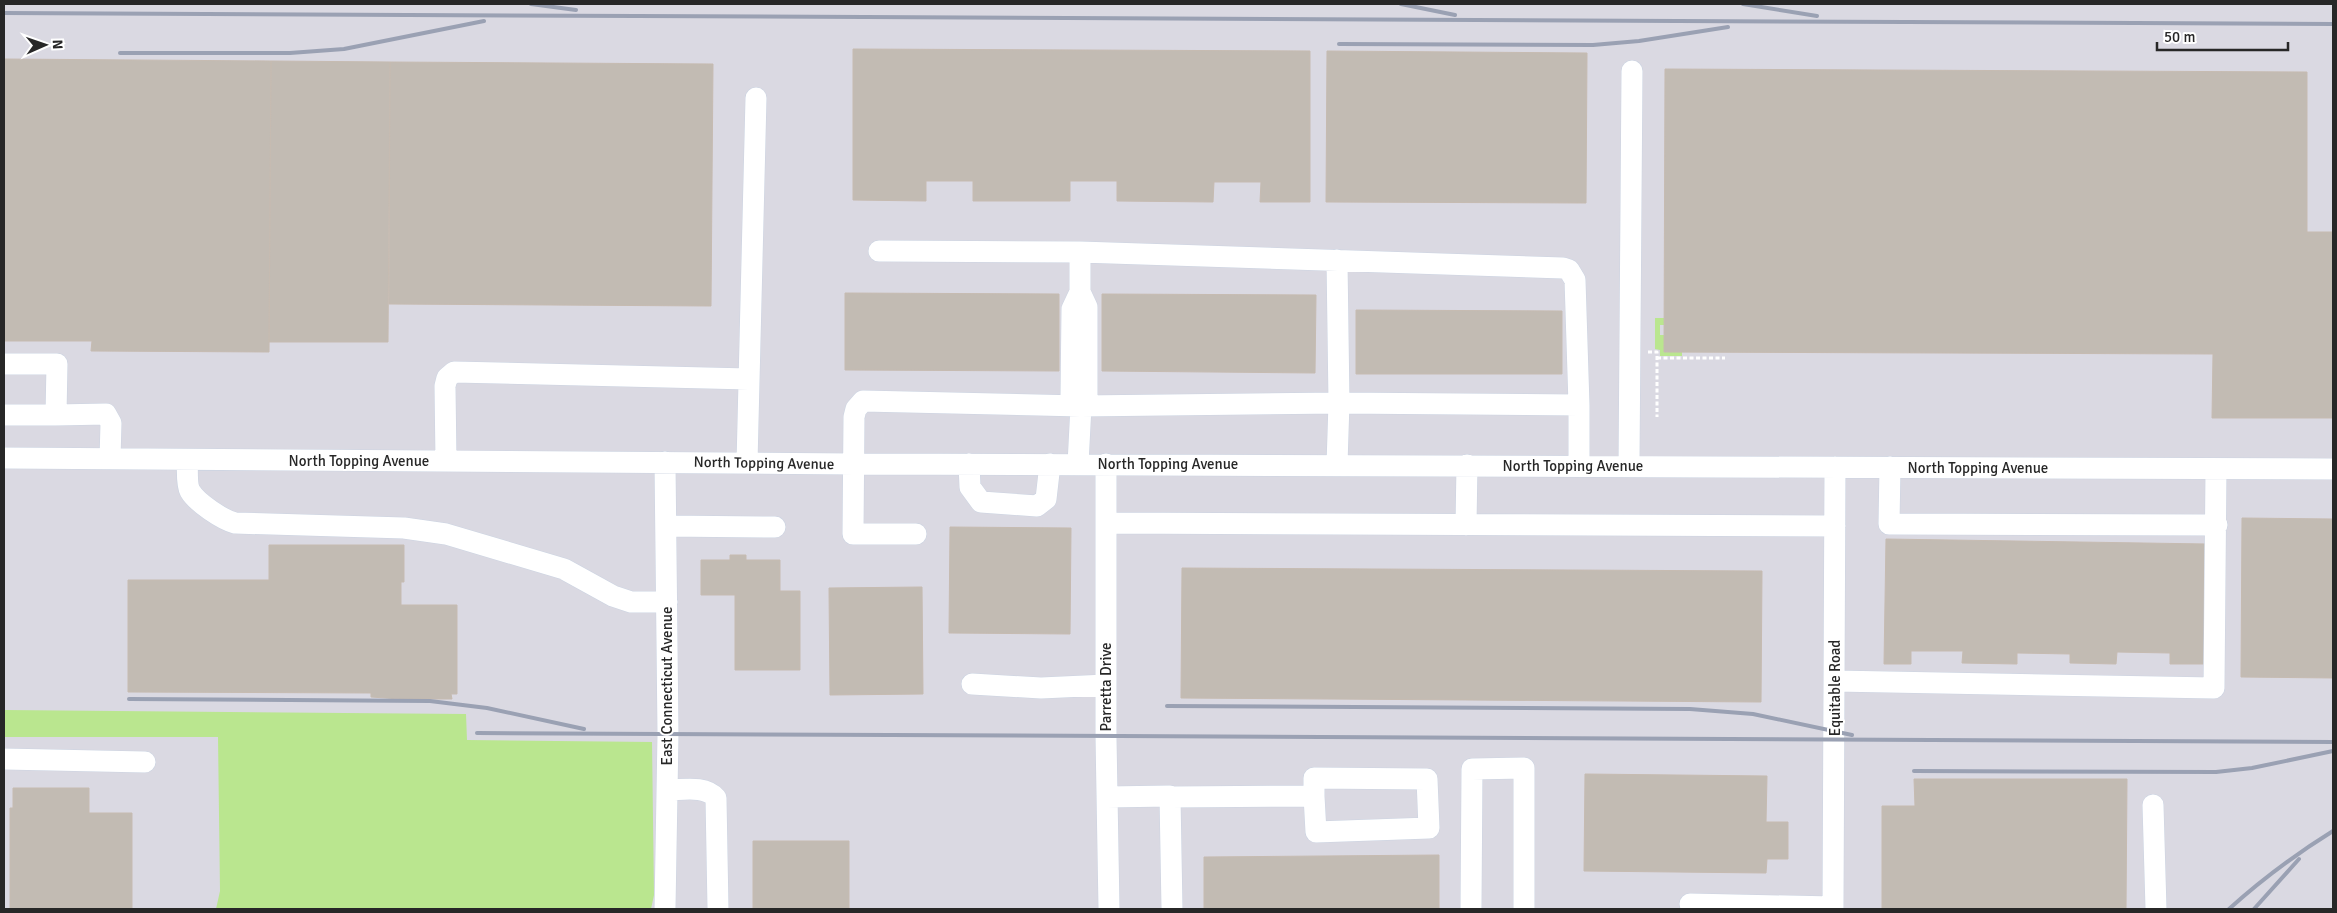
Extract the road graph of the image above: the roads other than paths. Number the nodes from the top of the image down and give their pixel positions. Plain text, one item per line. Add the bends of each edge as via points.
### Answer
1 (1632, 71) dead end
2 (756, 98) dead end
3 (880, 251) dead end
4 (1080, 252) junction
5 (1337, 260) junction
6 (4, 364) edge
7 (749, 379) junction
8 (1339, 403) junction
9 (1580, 405) junction
10 (1080, 406) junction
11 (4, 415) edge
12 (56, 415) junction
13 (4, 458) edge
14 (110, 459) junction
15 (187, 460) junction
16 (446, 461) junction
17 (665, 462) junction
18 (747, 463) junction
19 (855, 464) junction
20 (969, 464) junction
21 (1050, 464) junction
22 (1078, 464) junction
23 (1106, 464) junction
24 (1338, 464) junction
25 (1467, 465) junction
26 (1579, 466) junction
27 (1629, 466) junction
28 (1835, 467) junction
29 (1890, 467) junction
30 (2216, 468) junction
31 (2333, 469) edge
32 (1106, 523) junction
33 (1466, 525) junction
34 (2216, 525) junction
35 (666, 526) junction
36 (1835, 526) junction
37 (774, 528) dead end
38 (916, 534) dead end
39 (667, 602) junction
40 (1835, 681) junction
41 (972, 684) dead end
42 (1106, 685) junction
43 (4, 759) edge
44 (145, 762) dead end
45 (667, 790) junction
46 (1314, 796) junction
47 (1107, 797) junction
48 (1170, 797) junction
49 (2153, 804) dead end
50 (1690, 904) dead end
51 (1833, 908) edge
52 (665, 909) edge
53 (718, 909) edge
54 (1109, 909) edge
55 (1172, 909) edge
56 (1471, 909) edge
57 (1524, 909) edge
58 (2156, 909) edge

1 - 27 street
2 - 7 street
3 - 4 street
4 - 5 street
4 - 10 street via 1080,292 1072,310 1071,395
5 - 8 street
5 - 9 street via 1569,270 1575,280
6 - 12 street via 57,364
7 - 16 street via 454,372 447,378 445,386
7 - 18 street
8 - 9 street
8 - 10 street
8 - 24 street
9 - 26 street
10 - 19 street via 863,401 854,418
10 - 22 street
11 - 12 street
12 - 14 street via 106,414 111,422
13 - 14 street, North Topping Avenue
14 - 15 street, North Topping Avenue
15 - 16 street, North Topping Avenue
15 - 39 street via 190,491 227,521 404,528 446,534 564,569 613,596 631,602
16 - 17 street, North Topping Avenue
17 - 18 street, North Topping Avenue
17 - 35 street, East Connecticut Avenue
18 - 19 street, North Topping Avenue
19 - 20 street, North Topping Avenue
19 - 38 street via 853,534
20 - 21 street, North Topping Avenue
20 - 21 street via 970,488 981,502 1036,506 1046,499
21 - 22 street, North Topping Avenue
22 - 23 street, North Topping Avenue
23 - 24 street, North Topping Avenue
23 - 32 street, Parretta Drive
24 - 25 street, North Topping Avenue
25 - 26 street, North Topping Avenue
25 - 33 street
26 - 27 street, North Topping Avenue
27 - 28 street, North Topping Avenue
28 - 29 street, North Topping Avenue
28 - 36 street, Equitable Road
29 - 30 street, North Topping Avenue
29 - 34 street via 1889,524
30 - 31 street, North Topping Avenue
30 - 34 street
32 - 33 street
32 - 42 street, Parretta Drive
33 - 36 street
34 - 40 street via 2214,688
35 - 37 street
35 - 39 street, East Connecticut Avenue
36 - 40 street, Equitable Road
39 - 45 street, East Connecticut Avenue
40 - 51 street, Equitable Road
41 - 42 street via 1041,688
42 - 47 street, Parretta Drive
43 - 44 street
45 - 52 street, East Connecticut Avenue
45 - 53 street via 705,790 716,798
46 - 46 street via 1316,832 1429,828 1428,779 1314,778
46 - 48 street
47 - 48 street
47 - 54 street, Parretta Drive
48 - 55 street
49 - 58 street
50 - 51 street
56 - 57 street via 1472,769 1524,768

